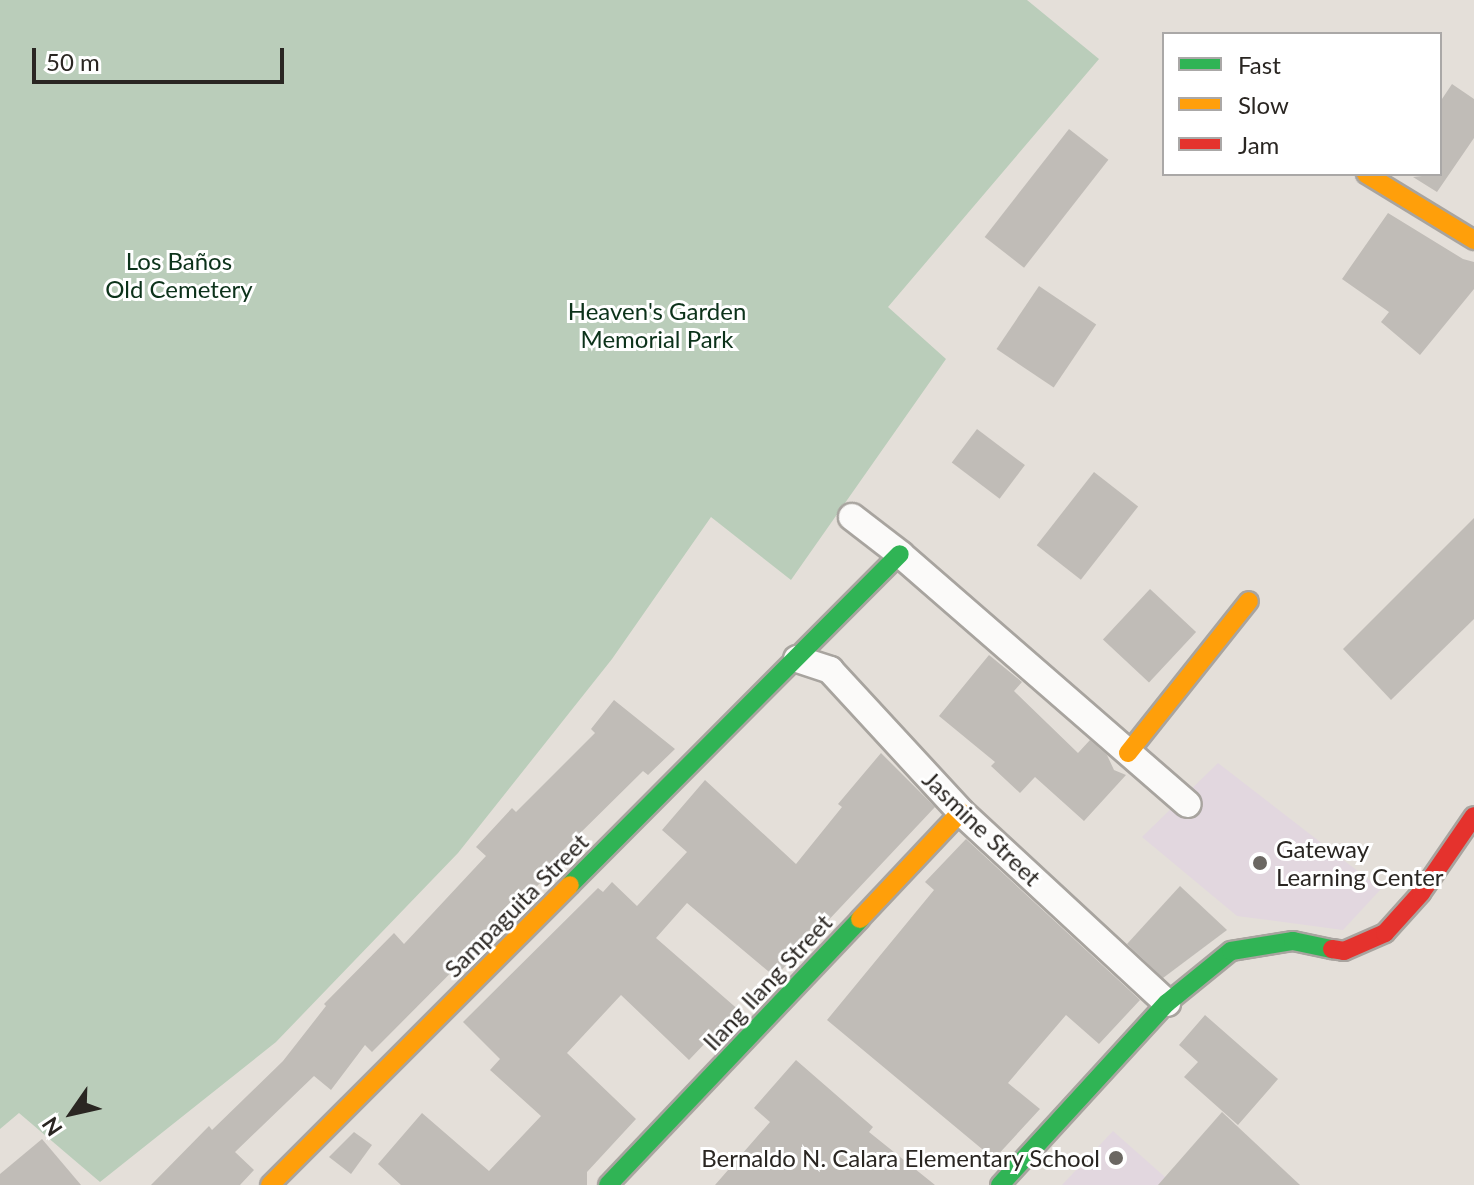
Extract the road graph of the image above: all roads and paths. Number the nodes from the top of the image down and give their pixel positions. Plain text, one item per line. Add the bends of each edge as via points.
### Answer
1 (1369, 176) edge
2 (1474, 240) edge
3 (852, 517) dead end
4 (900, 554) junction
5 (1249, 601) dead end
6 (797, 659) junction
7 (1128, 753) junction
8 (1188, 804) dead end
9 (961, 812) junction
10 (1474, 816) edge
11 (1167, 1003) junction
12 (270, 1185) edge
13 (608, 1185) edge
14 (1000, 1185) edge

1 - 2 street
3 - 4 street
4 - 6 street, Sampaguita Street
4 - 7 street
5 - 7 street
6 - 9 street, Jasmine Street via 830,670
6 - 12 street, Sampaguita Street
7 - 8 street
9 - 11 street, Jasmine Street
9 - 13 street, Ilang Ilang Street
10 - 11 street via 1421,893 1385,933 1344,951 1293,941 1231,951
11 - 14 street

